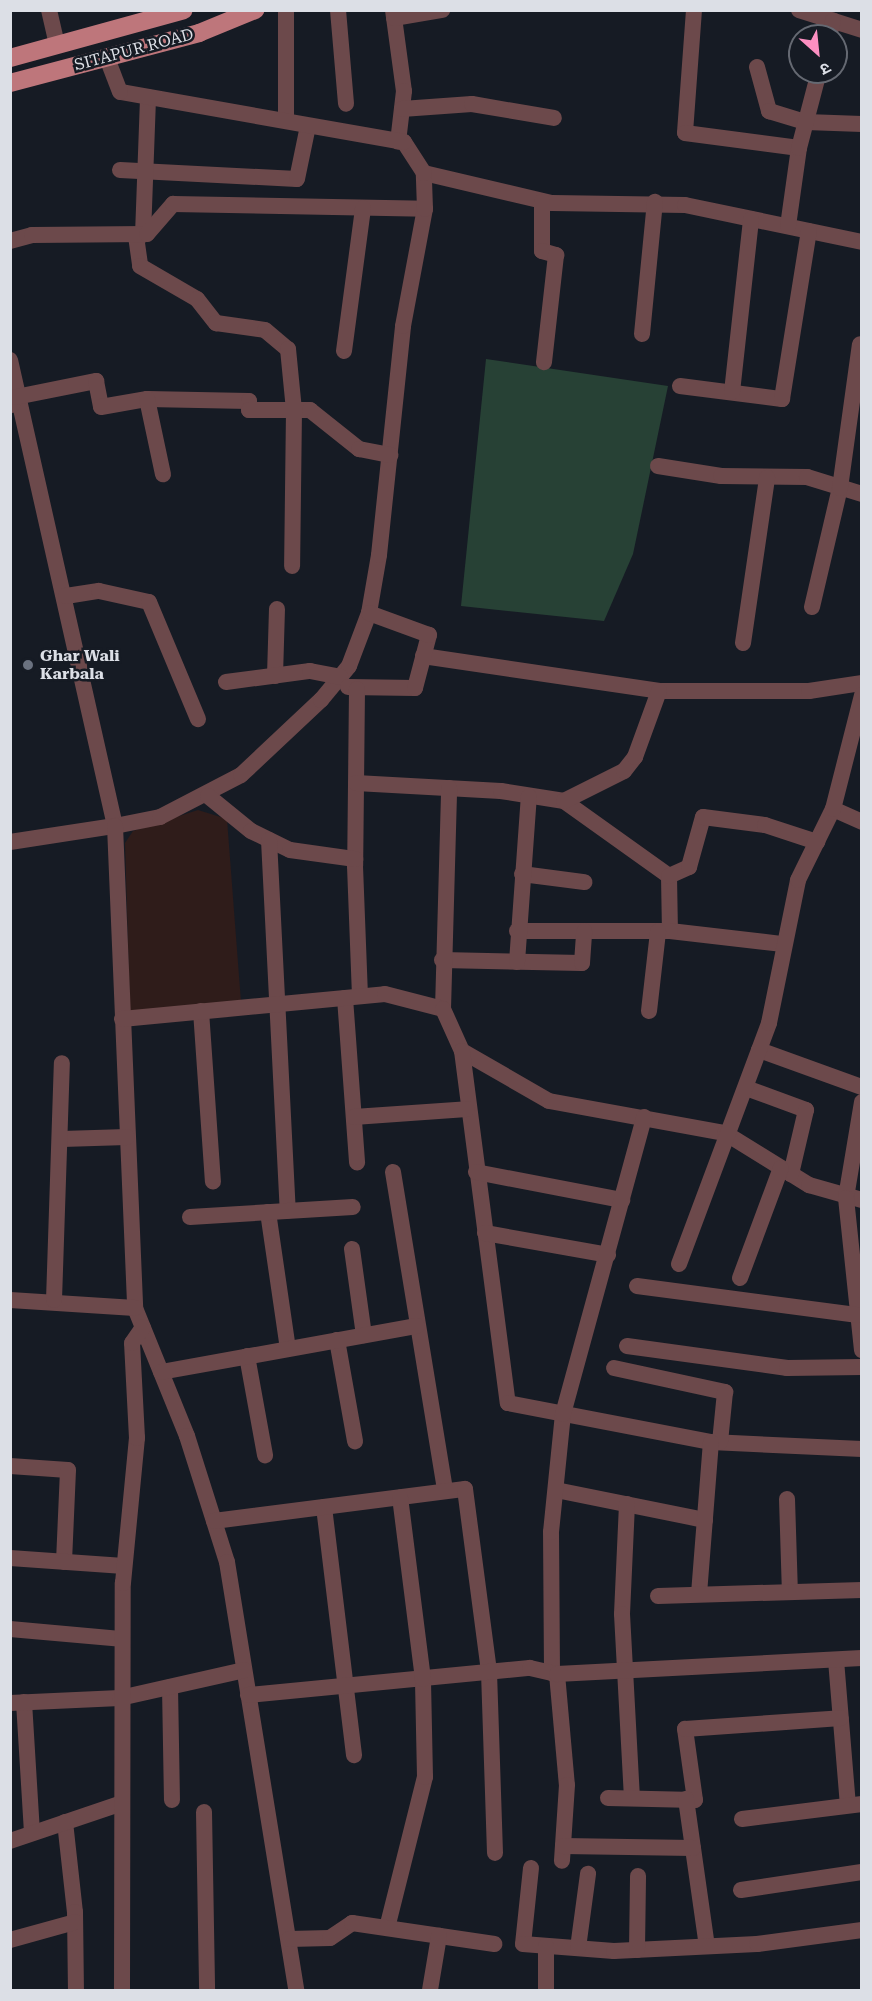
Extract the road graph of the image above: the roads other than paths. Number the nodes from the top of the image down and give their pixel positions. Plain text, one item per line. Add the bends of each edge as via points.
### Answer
1 (49, 10) edge
2 (183, 10) edge
3 (255, 10) edge
4 (285, 10) edge
5 (338, 10) edge
6 (442, 10) edge
7 (694, 10) edge
8 (800, 10) edge
9 (394, 14) edge
10 (162, 17) junction
11 (824, 24) edge
12 (171, 41) junction
13 (57, 45) junction
14 (10, 58) edge
15 (107, 58) junction
16 (757, 67) dead end
17 (10, 83) edge
18 (816, 84) edge
19 (148, 97) junction
20 (346, 104) dead end
21 (402, 109) junction
22 (554, 118) dead end
23 (286, 120) junction
24 (806, 122) junction
25 (861, 124) edge
26 (308, 126) junction
27 (398, 142) junction
28 (799, 148) junction
29 (120, 170) dead end
30 (424, 173) junction
31 (145, 174) junction
32 (542, 201) junction
33 (655, 202) junction
34 (363, 208) junction
35 (425, 210) junction
36 (751, 219) junction
37 (788, 226) junction
38 (809, 231) junction
39 (139, 235) junction
40 (10, 241) edge
41 (861, 242) edge
42 (642, 334) dead end
43 (860, 344) dead end
44 (344, 351) dead end
45 (10, 360) edge
46 (544, 362) dead end
47 (680, 386) dead end
48 (732, 392) junction
49 (147, 399) junction
50 (13, 402) edge
51 (294, 410) junction
52 (390, 455) junction
53 (658, 466) dead end
54 (163, 474) dead end
55 (767, 478) junction
56 (840, 488) junction
57 (861, 494) edge
58 (292, 566) dead end
59 (66, 596) junction
60 (812, 608) dead end
61 (277, 609) dead end
62 (369, 613) junction
63 (743, 643) dead end
64 (423, 656) junction
65 (275, 676) junction
66 (337, 680) junction
67 (226, 682) dead end
68 (861, 683) edge
69 (357, 689) junction
70 (659, 691) junction
71 (861, 695) edge
72 (198, 719) dead end
73 (356, 783) junction
74 (449, 788) junction
75 (208, 796) junction
76 (529, 796) junction
77 (564, 801) junction
78 (833, 809) junction
79 (861, 822) edge
80 (116, 826) junction
81 (269, 840) junction
82 (10, 842) edge
83 (817, 842) junction
84 (354, 859) junction
85 (522, 874) junction
86 (669, 876) junction
87 (584, 882) dead end
88 (517, 931) junction
89 (584, 931) junction
90 (664, 932) junction
91 (783, 945) junction
92 (442, 960) junction
93 (517, 962) junction
94 (353, 997) junction
95 (277, 1004) junction
96 (443, 1009) junction
97 (201, 1011) junction
98 (649, 1011) dead end
99 (122, 1019) junction
100 (759, 1050) junction
101 (462, 1051) junction
102 (62, 1063) dead end
103 (861, 1087) edge
104 (746, 1088) junction
105 (861, 1102) edge
106 (467, 1109) junction
107 (354, 1117) junction
108 (644, 1118) junction
109 (860, 1124) edge
110 (725, 1133) junction
111 (127, 1137) junction
112 (62, 1139) junction
113 (357, 1163) dead end
114 (786, 1171) junction
115 (393, 1172) dead end
116 (476, 1172) junction
117 (213, 1182) dead end
118 (854, 1199) edge
119 (622, 1200) junction
120 (353, 1207) dead end
121 (288, 1211) junction
122 (268, 1212) junction
123 (190, 1217) dead end
124 (486, 1233) junction
125 (352, 1250) dead end
126 (608, 1255) junction
127 (679, 1264) dead end
128 (740, 1278) dead end
129 (637, 1286) dead end
130 (10, 1300) edge
131 (54, 1300) junction
132 (135, 1308) junction
133 (858, 1315) junction
134 (417, 1326) junction
135 (143, 1327) junction
136 (364, 1335) junction
137 (337, 1340) junction
138 (627, 1346) dead end
139 (288, 1349) junction
140 (861, 1350) edge
141 (248, 1356) junction
142 (861, 1367) edge
143 (614, 1368) dead end
144 (161, 1372) junction
145 (563, 1414) junction
146 (355, 1441) dead end
147 (715, 1442) junction
148 (861, 1449) edge
149 (265, 1455) dead end
150 (10, 1466) edge
151 (556, 1490) junction
152 (446, 1491) junction
153 (400, 1497) junction
154 (787, 1499) dead end
155 (627, 1504) junction
156 (324, 1507) junction
157 (705, 1520) junction
158 (214, 1521) junction
159 (10, 1558) edge
160 (64, 1562) junction
161 (124, 1566) junction
162 (861, 1590) edge
163 (790, 1592) junction
164 (699, 1594) junction
165 (658, 1596) dead end
166 (10, 1629) edge
167 (122, 1639) junction
168 (861, 1658) edge
169 (836, 1660) junction
170 (244, 1670) junction
171 (627, 1671) junction
172 (489, 1672) junction
173 (554, 1674) junction
174 (423, 1679) junction
175 (349, 1686) junction
176 (170, 1687) junction
177 (248, 1695) junction
178 (120, 1698) junction
179 (17, 1703) edge
180 (841, 1718) junction
181 (354, 1755) dead end
182 (608, 1798) dead end
183 (632, 1798) junction
184 (686, 1799) junction
185 (172, 1800) dead end
186 (119, 1804) junction
187 (855, 1804) edge
188 (204, 1812) dead end
189 (742, 1819) dead end
190 (65, 1822) junction
191 (32, 1833) junction
192 (10, 1840) edge
193 (693, 1848) junction
194 (495, 1853) dead end
195 (531, 1868) dead end
196 (861, 1872) edge
197 (588, 1874) dead end
198 (638, 1876) dead end
199 (741, 1890) dead end
200 (75, 1922) junction
201 (387, 1928) junction
202 (861, 1930) edge
203 (439, 1936) junction
204 (289, 1939) junction
205 (10, 1940) edge
206 (494, 1944) dead end
207 (546, 1946) junction
208 (707, 1946) junction
209 (578, 1948) junction
210 (637, 1950) junction
211 (76, 1990) edge
212 (122, 1990) edge
213 (207, 1990) edge
214 (296, 1990) edge
215 (430, 1990) edge
216 (546, 1990) edge

1 - 13 street
2 - 10 main road, SITAPUR ROAD
3 - 12 main road, SITAPUR ROAD
4 - 23 street
5 - 20 street
6 - 9 street
7 - 28 street via 686,133
8 - 11 street
9 - 21 street
10 - 12 main road
10 - 13 main road, SITAPUR ROAD
12 - 15 main road, SITAPUR ROAD
13 - 14 main road, SITAPUR ROAD
15 - 17 main road, SITAPUR ROAD
15 - 19 street via 120,92
16 - 24 street via 769,111
18 - 24 street
19 - 23 street
19 - 31 street
21 - 22 street via 472,104
21 - 27 street
23 - 26 street
24 - 25 street
24 - 28 street
26 - 27 street
26 - 31 street via 297,178
27 - 30 street
28 - 37 street
29 - 31 street
30 - 32 street
30 - 35 street
31 - 39 street
32 - 33 street
32 - 46 street via 542,251 556,255
33 - 36 street
33 - 42 street
34 - 35 street
34 - 39 street via 173,204
34 - 44 street
35 - 52 street via 403,326
36 - 37 street
36 - 48 street
37 - 38 street
38 - 41 street
38 - 48 street via 782,399
39 - 40 street via 32,235
39 - 51 street via 141,266 197,298 216,323 265,330 280,338 288,349
43 - 56 street
45 - 50 street
47 - 48 street
49 - 50 street via 101,407 96,381
49 - 51 street via 249,401 249,410
49 - 54 street
50 - 59 street
51 - 52 street via 309,410 359,449
51 - 58 street
52 - 62 street
53 - 55 street
55 - 56 street via 807,477
55 - 63 street
56 - 57 street
56 - 60 street
59 - 72 street via 99,591 149,602
59 - 80 street
61 - 65 street
62 - 64 street via 429,635
62 - 66 street
64 - 69 street via 415,688
64 - 70 street
65 - 66 street via 310,671
65 - 67 street
66 - 69 street
66 - 75 street via 241,775
68 - 70 street via 809,691
69 - 73 street
70 - 77 street via 635,757 624,771
71 - 78 street
73 - 74 street
73 - 84 street
74 - 76 street
74 - 92 street
75 - 80 street via 160,817
75 - 81 street
76 - 77 street
76 - 85 street
77 - 86 street
78 - 79 street
78 - 83 street
80 - 82 street
80 - 99 street
81 - 84 street via 290,850
81 - 95 street
83 - 86 street via 765,825 703,817 689,867
83 - 91 street via 798,880
84 - 94 street
85 - 87 street
85 - 88 street
86 - 90 street
88 - 89 street
88 - 93 street
89 - 90 street
89 - 93 street via 582,963
90 - 91 street
90 - 98 street
91 - 100 street
92 - 93 street
92 - 96 street
94 - 95 street
94 - 96 street via 385,994
94 - 107 street
95 - 97 street
95 - 121 street
96 - 101 street
97 - 99 street
97 - 117 street
99 - 111 street
100 - 103 street
100 - 104 street
101 - 106 street
101 - 108 street via 549,1101
102 - 112 street
104 - 110 street
104 - 114 street via 806,1110
105 - 109 street
106 - 107 street
106 - 116 street
107 - 113 street
108 - 110 street
108 - 119 street
109 - 118 street
110 - 114 street
110 - 127 street
111 - 112 street
111 - 132 street
112 - 131 street
114 - 118 street
114 - 128 street
115 - 134 street
116 - 119 street
116 - 124 street
118 - 133 street
119 - 126 street
120 - 121 street
121 - 122 street
122 - 123 street
122 - 139 street
124 - 126 street
124 - 145 street via 508,1403
125 - 136 street
126 - 145 street
129 - 133 street
130 - 131 street
131 - 132 street
132 - 135 street
133 - 140 street
134 - 136 street
134 - 152 street
135 - 144 street
135 - 161 street via 132,1343 137,1438
136 - 137 street
137 - 139 street
137 - 146 street
138 - 142 street via 787,1368
139 - 141 street
141 - 144 street
141 - 149 street
143 - 147 street via 724,1392
144 - 158 street
145 - 147 street
145 - 151 street
147 - 148 street
147 - 157 street
150 - 160 street via 68,1470
151 - 155 street
151 - 173 street
152 - 153 street
152 - 172 street via 465,1489
153 - 156 street
153 - 174 street
154 - 163 street
155 - 157 street
155 - 171 street via 622,1614
156 - 158 street
156 - 175 street
157 - 164 street
158 - 170 street via 227,1562
159 - 160 street
160 - 161 street
161 - 167 street
162 - 163 street
163 - 164 street
164 - 165 street
166 - 167 street
167 - 178 street
168 - 169 street
169 - 171 street
169 - 180 street
170 - 176 street
170 - 177 street
171 - 173 street
171 - 183 street
172 - 173 street via 530,1668
172 - 174 street
172 - 194 street
173 - 193 street via 567,1785 562,1854
174 - 175 street
174 - 201 street via 425,1777
175 - 177 street
175 - 181 street
176 - 178 street
176 - 185 street
177 - 204 street
178 - 179 street
178 - 186 street
179 - 191 street
180 - 184 street via 685,1729 695,1800
180 - 187 street
182 - 183 street
183 - 184 street
184 - 193 street
186 - 190 street
186 - 212 street
187 - 189 street
188 - 213 street
190 - 191 street
190 - 200 street
191 - 192 street
193 - 208 street
195 - 207 street via 523,1944
196 - 199 street
197 - 209 street
198 - 210 street
200 - 205 street
200 - 211 street
201 - 203 street
201 - 204 street via 352,1923 330,1938
202 - 208 street
203 - 206 street
203 - 215 street
204 - 214 street
207 - 209 street
207 - 216 street
208 - 210 street
209 - 210 street

